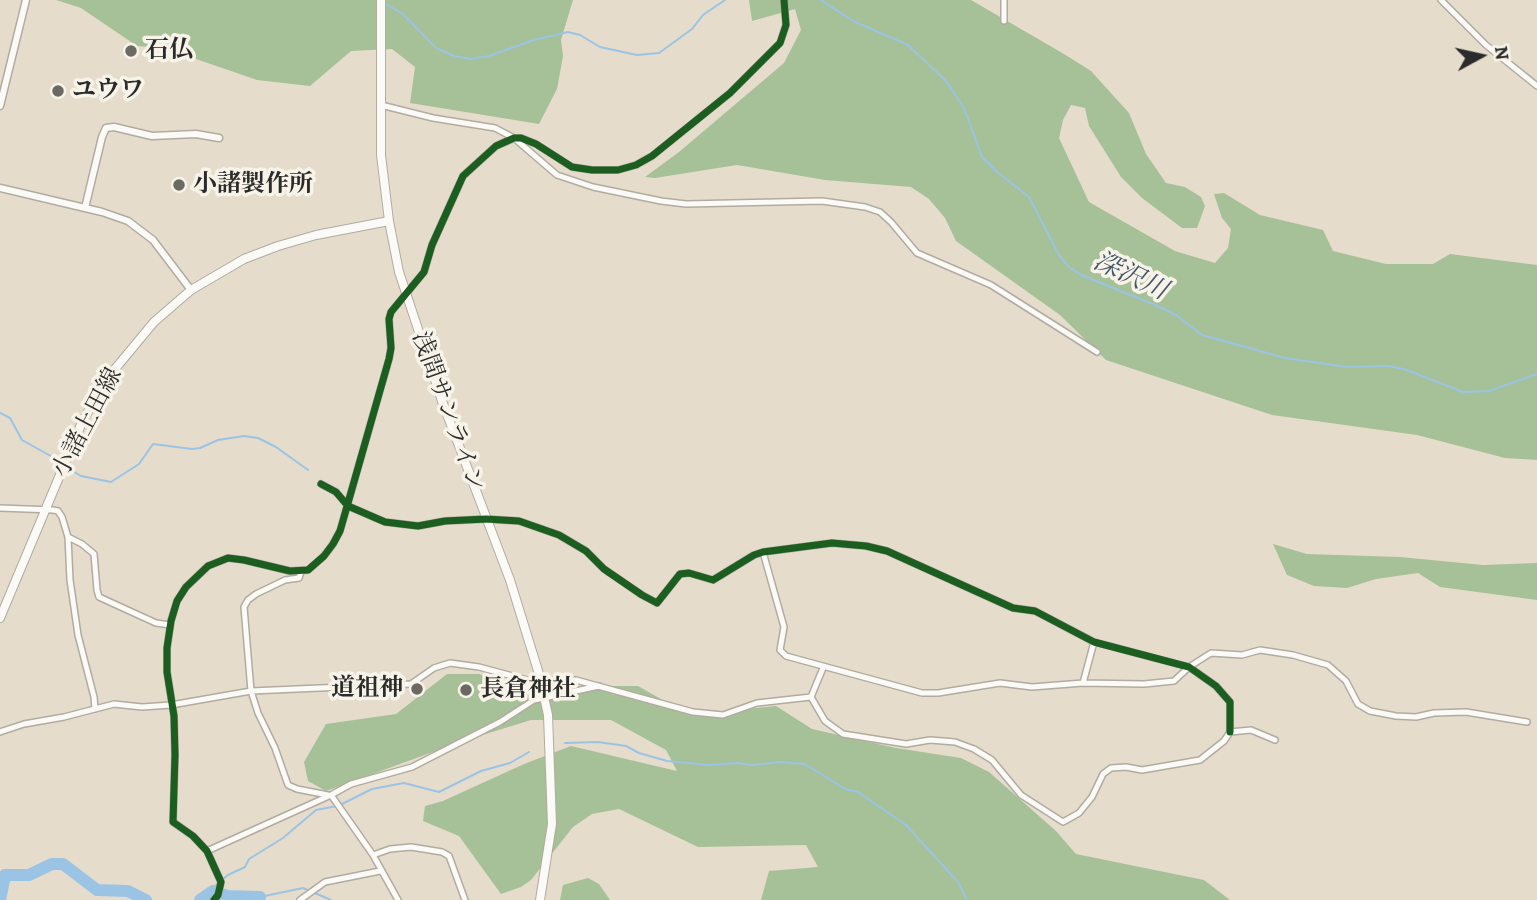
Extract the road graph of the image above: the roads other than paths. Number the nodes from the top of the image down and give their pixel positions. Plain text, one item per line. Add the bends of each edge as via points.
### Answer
1 (26, 0) edge
2 (381, 0) edge
3 (784, 0) edge
4 (1002, 0) edge
5 (1441, 0) edge
6 (1004, 21) dead end
7 (1537, 86) edge
8 (380, 105) junction
9 (0, 106) edge
10 (219, 138) dead end
11 (514, 138) junction
12 (0, 188) edge
13 (85, 208) junction
14 (389, 221) junction
15 (191, 290) junction
16 (405, 294) junction
17 (1097, 352) dead end
18 (321, 484) dead end
19 (348, 506) junction
20 (0, 508) edge
21 (44, 509) junction
22 (486, 519) junction
23 (68, 537) junction
24 (763, 552) junction
25 (301, 572) junction
26 (0, 618) edge
27 (170, 625) junction
28 (1094, 642) junction
29 (823, 667) junction
30 (1189, 667) junction
31 (1083, 683) junction
32 (599, 686) junction
33 (251, 691) junction
34 (544, 696) junction
35 (811, 697) junction
36 (171, 705) junction
37 (94, 709) junction
38 (1527, 722) dead end
39 (0, 732) edge
40 (1230, 732) junction
41 (1275, 740) dead end
42 (331, 795) junction
43 (207, 851) junction
44 (373, 856) junction
45 (380, 871) junction
46 (214, 900) edge
47 (300, 900) edge
48 (398, 900) edge
49 (465, 900) edge
50 (540, 900) edge

1 - 9 street
2 - 8 main road, 浅間サンライン
3 - 11 street via 786,25 780,43 730,93 636,165 618,170 572,167 536,144
4 - 6 street
5 - 7 street
8 - 11 street via 495,128
8 - 14 main road, 浅間サンライン
10 - 13 street via 152,136 106,128
11 - 16 street via 496,146 463,176 424,272
11 - 17 street via 557,175 661,201 822,201 880,212 917,253 991,285
12 - 13 street
13 - 15 street via 116,216 145,232
14 - 15 main road, 小諸上田線 via 278,246
14 - 16 main road, 浅間サンライン
15 - 21 main road, 小諸上田線 via 154,322 110,375 83,420
16 - 19 street via 389,319 389,359
16 - 22 main road, 浅間サンライン
18 - 19 street
19 - 22 street via 404,526
19 - 25 street via 333,544 315,565
20 - 21 street
21 - 23 street via 58,511
21 - 26 main road, 小諸上田線
22 - 24 street via 519,521 559,535 657,603 680,574 713,580
22 - 34 main road, 浅間サンライン via 510,580
23 - 27 street via 94,554 99,597
23 - 37 street via 78,635
24 - 28 street via 832,543 887,551 1013,608 1035,611
24 - 29 street via 784,627 780,650
25 - 27 street via 236,558 220,560 186,587
25 - 33 street via 299,578 256,594 244,607
27 - 36 street via 167,672
28 - 30 street
28 - 31 street
29 - 31 street via 922,693 1000,683 1032,687
29 - 35 street
30 - 31 street via 1174,681
30 - 38 street via 1211,653 1242,656 1271,651 1328,665 1346,681 1358,704 1370,711 1416,717 1466,712
30 - 40 street via 1230,702
32 - 33 street, bridge via 576,680 531,681 450,663 433,668 411,684
32 - 34 street
32 - 35 street via 694,712 723,715 757,703
33 - 36 street
33 - 42 street via 288,785
34 - 42 street via 412,767 351,784
34 - 50 main road, 浅間サンライン via 551,736 552,824
35 - 40 street via 825,721 843,734 906,744 955,742 974,749 992,760 1021,794 1063,822 1079,813 1111,768 1142,771 1200,760
36 - 37 street via 114,704
36 - 43 street via 173,822
37 - 39 street
40 - 41 street via 1251,730
42 - 43 street
42 - 44 street
43 - 46 street via 221,882
44 - 45 street
44 - 49 street via 411,847 442,852 449,856
45 - 47 street via 325,882
45 - 48 street

